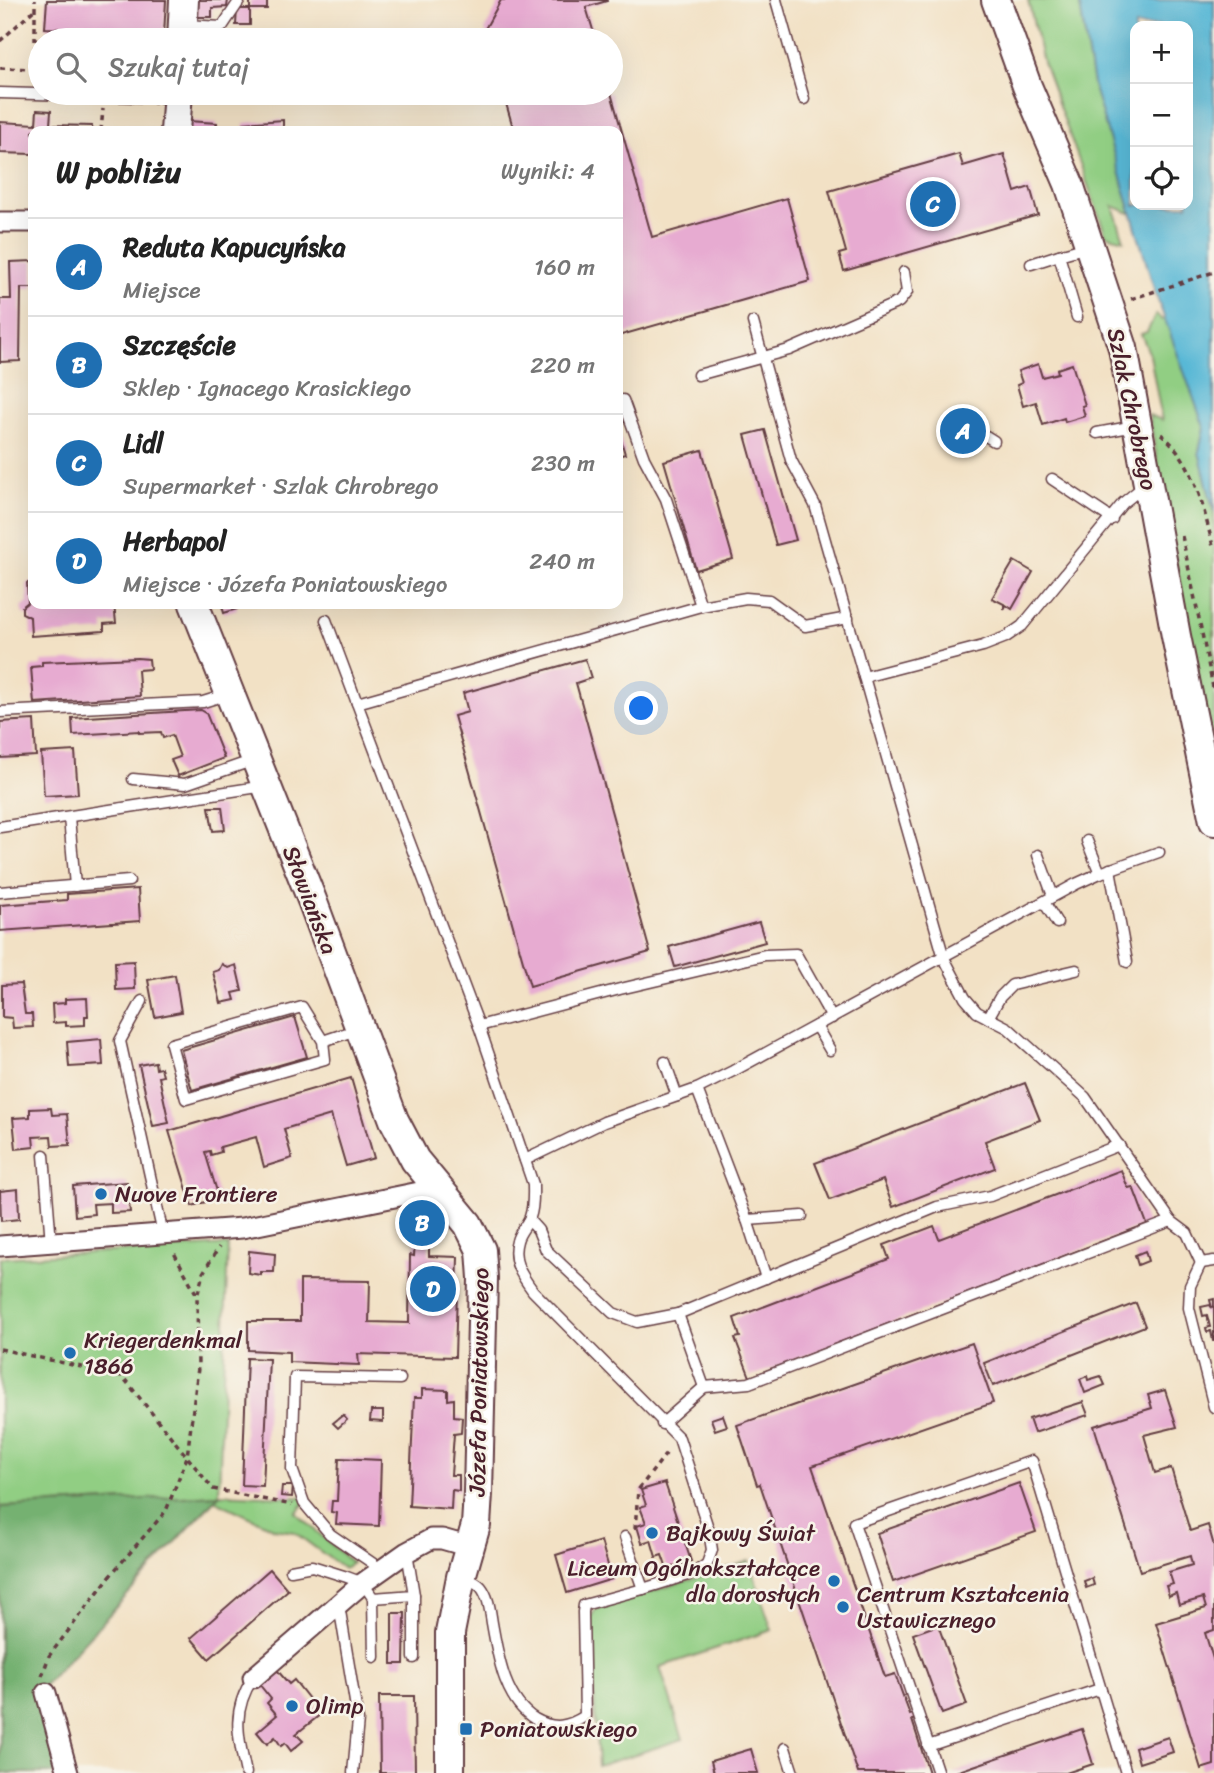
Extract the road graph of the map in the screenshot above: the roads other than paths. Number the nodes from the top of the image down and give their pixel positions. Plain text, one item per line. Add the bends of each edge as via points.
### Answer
1 (240, 0) edge
2 (776, 0) edge
3 (999, 4) edge
4 (183, 22) edge
5 (0, 93) edge
6 (28, 94) edge
7 (804, 99) dead end
8 (177, 105) edge
9 (175, 126) edge
10 (0, 222) edge
11 (28, 222) edge
12 (1091, 245) junction
13 (1059, 255) junction
14 (1031, 264) dead end
15 (904, 272) dead end
16 (1077, 317) dead end
17 (753, 322) dead end
18 (763, 358) junction
19 (698, 375) dead end
20 (623, 400) dead end
21 (1147, 429) junction
22 (1097, 433) dead end
23 (1052, 479) dead end
24 (1148, 484) junction
25 (1112, 519) junction
26 (701, 606) junction
27 (196, 609) edge
28 (848, 618) junction
29 (326, 620) dead end
30 (864, 677) junction
31 (229, 694) junction
32 (357, 703) junction
33 (0, 712) edge
34 (255, 760) junction
35 (132, 779) dead end
36 (265, 786) junction
37 (69, 817) junction
38 (1214, 821) edge
39 (0, 827) edge
40 (1087, 841) dead end
41 (1159, 852) dead end
42 (1038, 855) dead end
43 (1105, 871) junction
44 (129, 881) dead end
45 (75, 886) junction
46 (0, 892) edge
47 (1049, 899) junction
48 (1057, 923) dead end
49 (944, 958) junction
50 (1128, 962) dead end
51 (1076, 970) dead end
52 (142, 1001) dead end
53 (832, 1018) junction
54 (988, 1018) junction
55 (817, 1026) junction
56 (479, 1027) junction
57 (359, 1030) junction
58 (323, 1041) junction
59 (830, 1050) dead end
60 (664, 1062) dead end
61 (697, 1089) junction
62 (677, 1096) junction
63 (1119, 1145) junction
64 (44, 1155) dead end
65 (525, 1160) junction
66 (439, 1188) junction
67 (802, 1216) dead end
68 (529, 1220) junction
69 (747, 1220) junction
70 (1171, 1221) junction
71 (163, 1234) junction
72 (51, 1244) junction
73 (0, 1246) edge
74 (1214, 1261) edge
75 (1201, 1263) junction
76 (766, 1278) junction
77 (678, 1314) junction
78 (400, 1379) dead end
79 (704, 1387) junction
80 (1214, 1406) edge
81 (662, 1424) junction
82 (625, 1537) road end
83 (470, 1547) junction
84 (407, 1552) junction
85 (381, 1569) junction
86 (291, 1570) dead end
87 (461, 1577) junction
88 (643, 1588) junction
89 (368, 1591) junction
90 (414, 1595) junction
91 (339, 1604) junction
92 (374, 1657) dead end
93 (414, 1658) dead end
94 (253, 1678) joint
95 (1100, 1689) junction
96 (46, 1693) road end
97 (928, 1746) junction
98 (785, 1748) dead end
99 (68, 1773) edge
100 (246, 1773) edge
101 (354, 1773) edge
102 (450, 1773) edge
103 (793, 1773) edge
104 (938, 1773) edge
105 (1126, 1773) edge

1 - 4 lane via 222,27
2 - 7 lane
3 - 12 street, Szlak Chrobrego
5 - 6 lane
8 - 9 street
10 - 11 street
12 - 13 lane
12 - 21 street, Szlak Chrobrego
13 - 14 lane
13 - 16 lane
15 - 18 lane via 907,292 899,302
17 - 18 lane
18 - 19 lane
18 - 28 lane via 791,460 816,505
20 - 26 lane via 644,458 666,499
21 - 22 lane
21 - 24 street, Szlak Chrobrego
23 - 25 lane
24 - 25 lane via 1133,493
24 - 38 street, Szlak Chrobrego
25 - 30 lane via 1021,626 1006,637
26 - 28 lane via 746,597 769,600 805,626
26 - 32 lane
27 - 31 street, Słowiańska
28 - 30 lane
29 - 32 lane
30 - 49 lane
31 - 33 lane via 204,702
31 - 34 street, Słowiańska
32 - 56 lane
34 - 35 lane via 185,784
34 - 36 street, Słowiańska
36 - 37 lane
36 - 57 street, Słowiańska
37 - 39 lane
37 - 45 lane
40 - 43 lane
41 - 43 lane
42 - 47 lane
43 - 47 lane
43 - 50 lane
44 - 45 lane
45 - 46 lane
47 - 48 lane
47 - 49 lane
49 - 53 lane
49 - 54 lane via 965,998
51 - 54 lane via 1012,985
52 - 71 lane via 120,1041
53 - 55 lane
53 - 56 lane via 796,954 765,955
54 - 63 lane via 1008,1028 1085,1097
55 - 59 lane
55 - 61 lane
56 - 65 lane
57 - 58 lane
57 - 66 street, Słowiańska via 398,1129 415,1160
58 - 58 lane via 325,1059 186,1099 171,1044 302,1007
60 - 62 lane
61 - 62 lane
61 - 69 lane
62 - 65 lane via 604,1122
63 - 70 lane
63 - 76 lane via 990,1196 937,1207
64 - 72 lane
65 - 68 lane via 533,1184
66 - 71 street via 230,1229
66 - 83 street, Józefa Poniatowskiego via 468,1224 481,1250 478,1493
67 - 69 lane
68 - 77 lane via 547,1250 613,1313 637,1322
68 - 81 lane via 517,1239 519,1272
69 - 76 lane
70 - 75 lane via 1187,1233
70 - 79 lane via 749,1383
71 - 72 street
72 - 73 street
74 - 75 lane
75 - 80 lane via 1190,1286 1189,1308
76 - 77 lane
77 - 79 lane
78 - 85 lane via 295,1377 292,1469 304,1503 330,1534
79 - 81 lane
81 - 88 lane via 679,1438 712,1550 707,1564 694,1573
82 - 88 lane
83 - 84 street via 431,1539
83 - 87 street, Józefa Poniatowskiego
84 - 85 street
84 - 90 lane
85 - 89 street
86 - 89 lane via 312,1566
87 - 88 lane via 477,1583 487,1598 506,1681 515,1700 542,1723 559,1727 585,1716 584,1605
87 - 102 street, Józefa Poniatowskiego via 449,1643
89 - 90 lane
89 - 91 street
89 - 92 lane
90 - 93 lane
91 - 94 street
91 - 101 lane via 358,1720
94 - 100 lane via 238,1708 238,1740
95 - 97 lane
95 - 97 lane via 1032,1461 855,1523
95 - 105 lane
96 - 99 street
97 - 104 lane
98 - 103 lane

